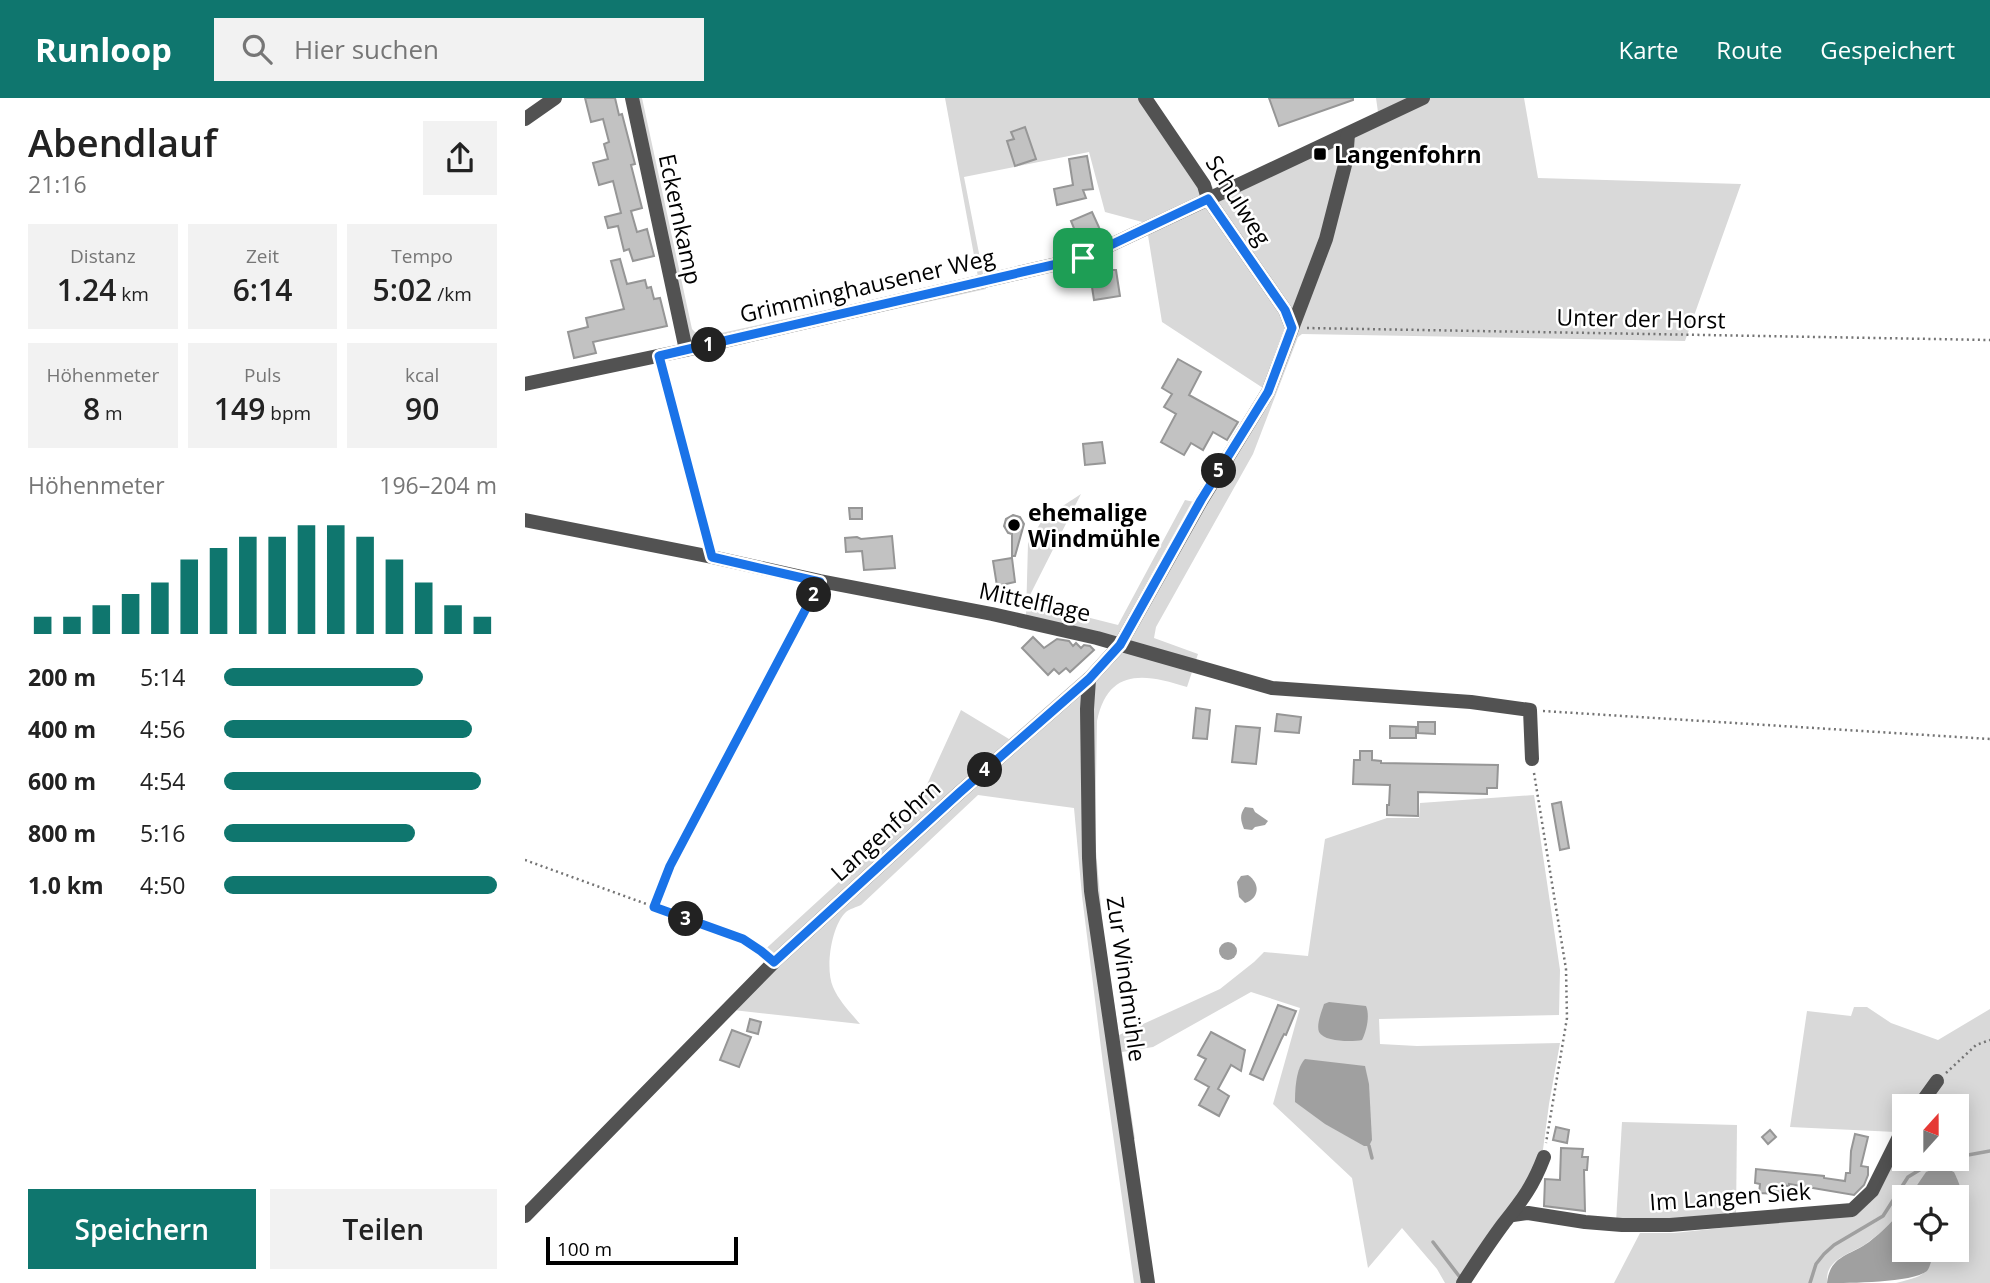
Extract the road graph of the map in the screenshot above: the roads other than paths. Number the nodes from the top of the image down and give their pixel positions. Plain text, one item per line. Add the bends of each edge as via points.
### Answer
1 (555, 98) edge
2 (632, 98) edge
3 (1145, 98) edge
4 (1423, 98) edge
5 (525, 119) edge
6 (1347, 134) junction
7 (1208, 199) junction
8 (1292, 328) junction
9 (686, 350) junction
10 (525, 384) edge
11 (525, 520) edge
12 (1120, 645) junction
13 (1089, 679) junction
14 (1532, 759) road end
15 (1937, 1081) road end
16 (1928, 1094) edge
17 (1892, 1151) edge
18 (1543, 1157) road end
19 (1513, 1214) junction
20 (525, 1216) edge
21 (1148, 1283) edge
22 (1463, 1283) edge

1 - 5 street
2 - 9 street, Eckernkamp
3 - 7 street, Schulweg via 1204,185
4 - 6 street, Grimminghausener Weg
6 - 7 street, Grimminghausener Weg
6 - 8 street, Langenfohrn via 1346,161 1326,239
7 - 8 street, Schulweg via 1285,310
7 - 9 street, Grimminghausener Weg via 1083,258
8 - 12 street, Langenfohrn via 1268,392
9 - 10 street, Grimminghausener Weg
11 - 12 street, Mittelflage via 992,614
12 - 13 street, Langenfohrn
12 - 14 street, Mittelflage via 1272,688 1530,710
13 - 20 street, Langenfohrn via 774,962
13 - 21 street, Zur Windmühle via 1091,891
15 - 16 street
17 - 19 street, Im Langen Siek via 1872,1191 1852,1210 1670,1225
18 - 19 street via 1536,1179
19 - 22 street

